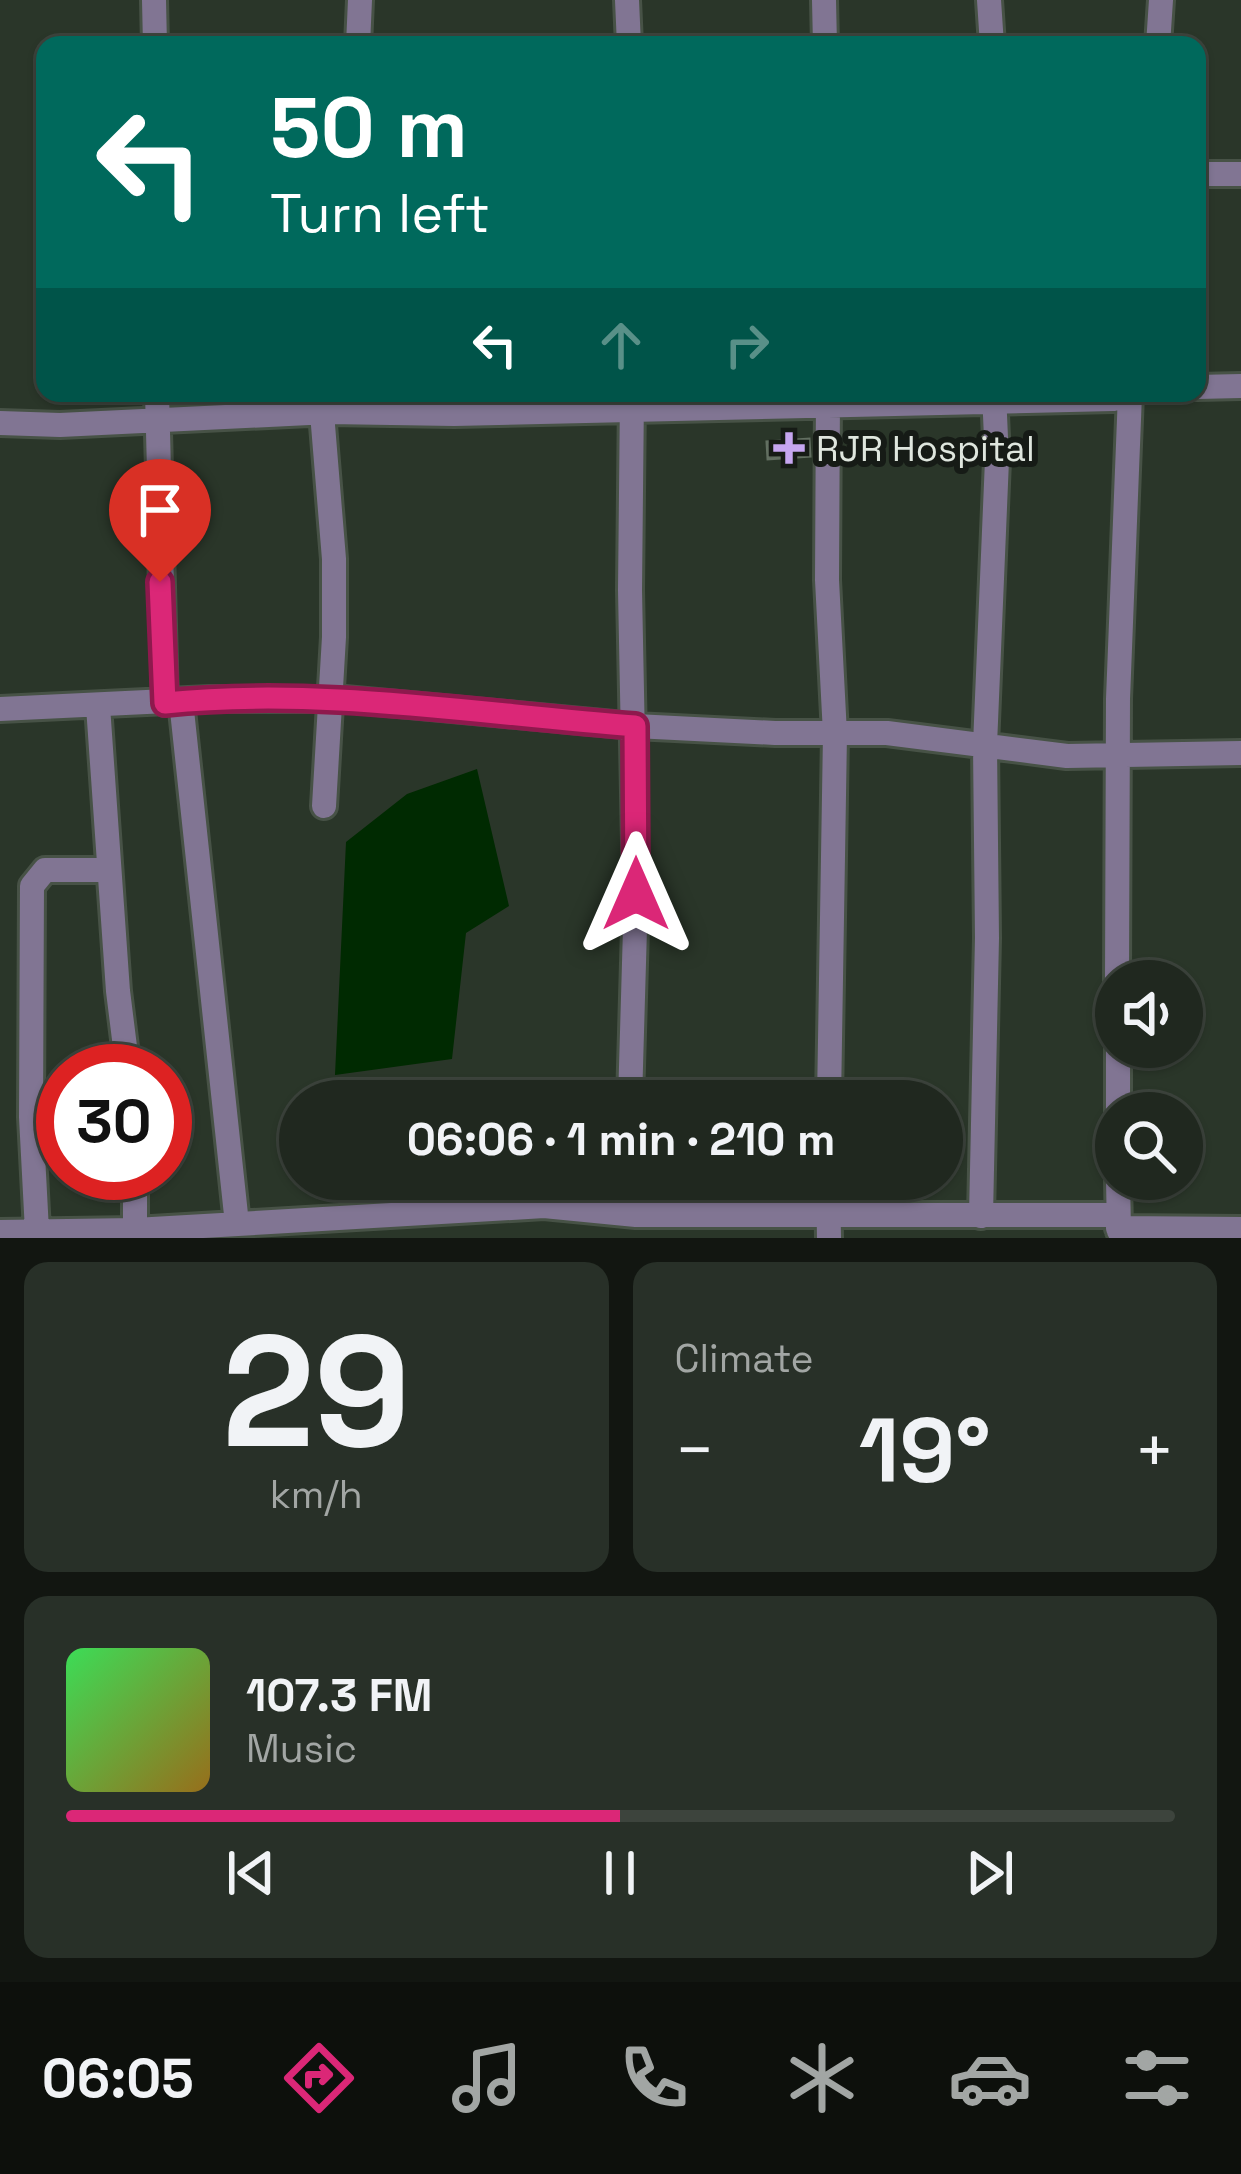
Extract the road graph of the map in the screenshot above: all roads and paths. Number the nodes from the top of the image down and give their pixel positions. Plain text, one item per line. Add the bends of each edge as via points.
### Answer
1 (154, 0) edge
2 (361, 0) edge
3 (627, 0) edge
4 (824, 0) edge
5 (988, 0) edge
6 (1161, 0) edge
7 (155, 36) edge
8 (359, 36) edge
9 (629, 36) edge
10 (825, 36) edge
11 (991, 36) edge
12 (1159, 36) edge
13 (1206, 174) edge
14 (1241, 174) edge
15 (1241, 386) edge
16 (1206, 387) edge
17 (157, 402) edge
18 (618, 402) edge
19 (632, 402) edge
20 (673, 402) edge
21 (792, 402) edge
22 (828, 402) edge
23 (994, 402) edge
24 (1131, 402) edge
25 (334, 406) edge
26 (157, 420) junction
27 (0, 423) edge
28 (330, 699) junction
29 (173, 702) junction
30 (98, 706) junction
31 (0, 709) edge
32 (635, 726) junction
33 (835, 734) junction
34 (985, 745) junction
35 (1241, 753) edge
36 (1118, 755) junction
37 (324, 806) dead end
38 (109, 870) junction
39 (1117, 960) edge
40 (125, 1044) edge
41 (631, 1080) edge
42 (829, 1080) edge
43 (135, 1200) edge
44 (635, 1200) edge
45 (636, 1215) junction
46 (981, 1216) junction
47 (237, 1224) junction
48 (829, 1226) edge
49 (1118, 1227) edge
50 (1241, 1229) edge
51 (135, 1230) junction
52 (37, 1231) junction
53 (0, 1232) edge

1 - 7 street
2 - 8 street
3 - 9 street
4 - 10 street
5 - 11 street
6 - 12 street
13 - 14 street
15 - 16 street
17 - 26 street
18 - 25 street via 454,414
19 - 32 street
20 - 21 street
22 - 33 street
23 - 34 street
24 - 36 street
25 - 26 street
25 - 28 street
26 - 27 street
26 - 29 street
28 - 29 street
28 - 32 street
28 - 37 street
29 - 30 street
29 - 47 street
30 - 31 street
30 - 38 street
32 - 33 street
32 - 41 street
33 - 34 street
33 - 42 street
34 - 36 street
34 - 46 street
35 - 36 street
36 - 39 street
38 - 40 street
38 - 52 street via 45,870 32,886
43 - 51 street
44 - 45 street
45 - 47 street via 544,1206
45 - 48 street
46 - 48 street
46 - 49 street
47 - 51 street
49 - 50 street
51 - 52 street
52 - 53 street

